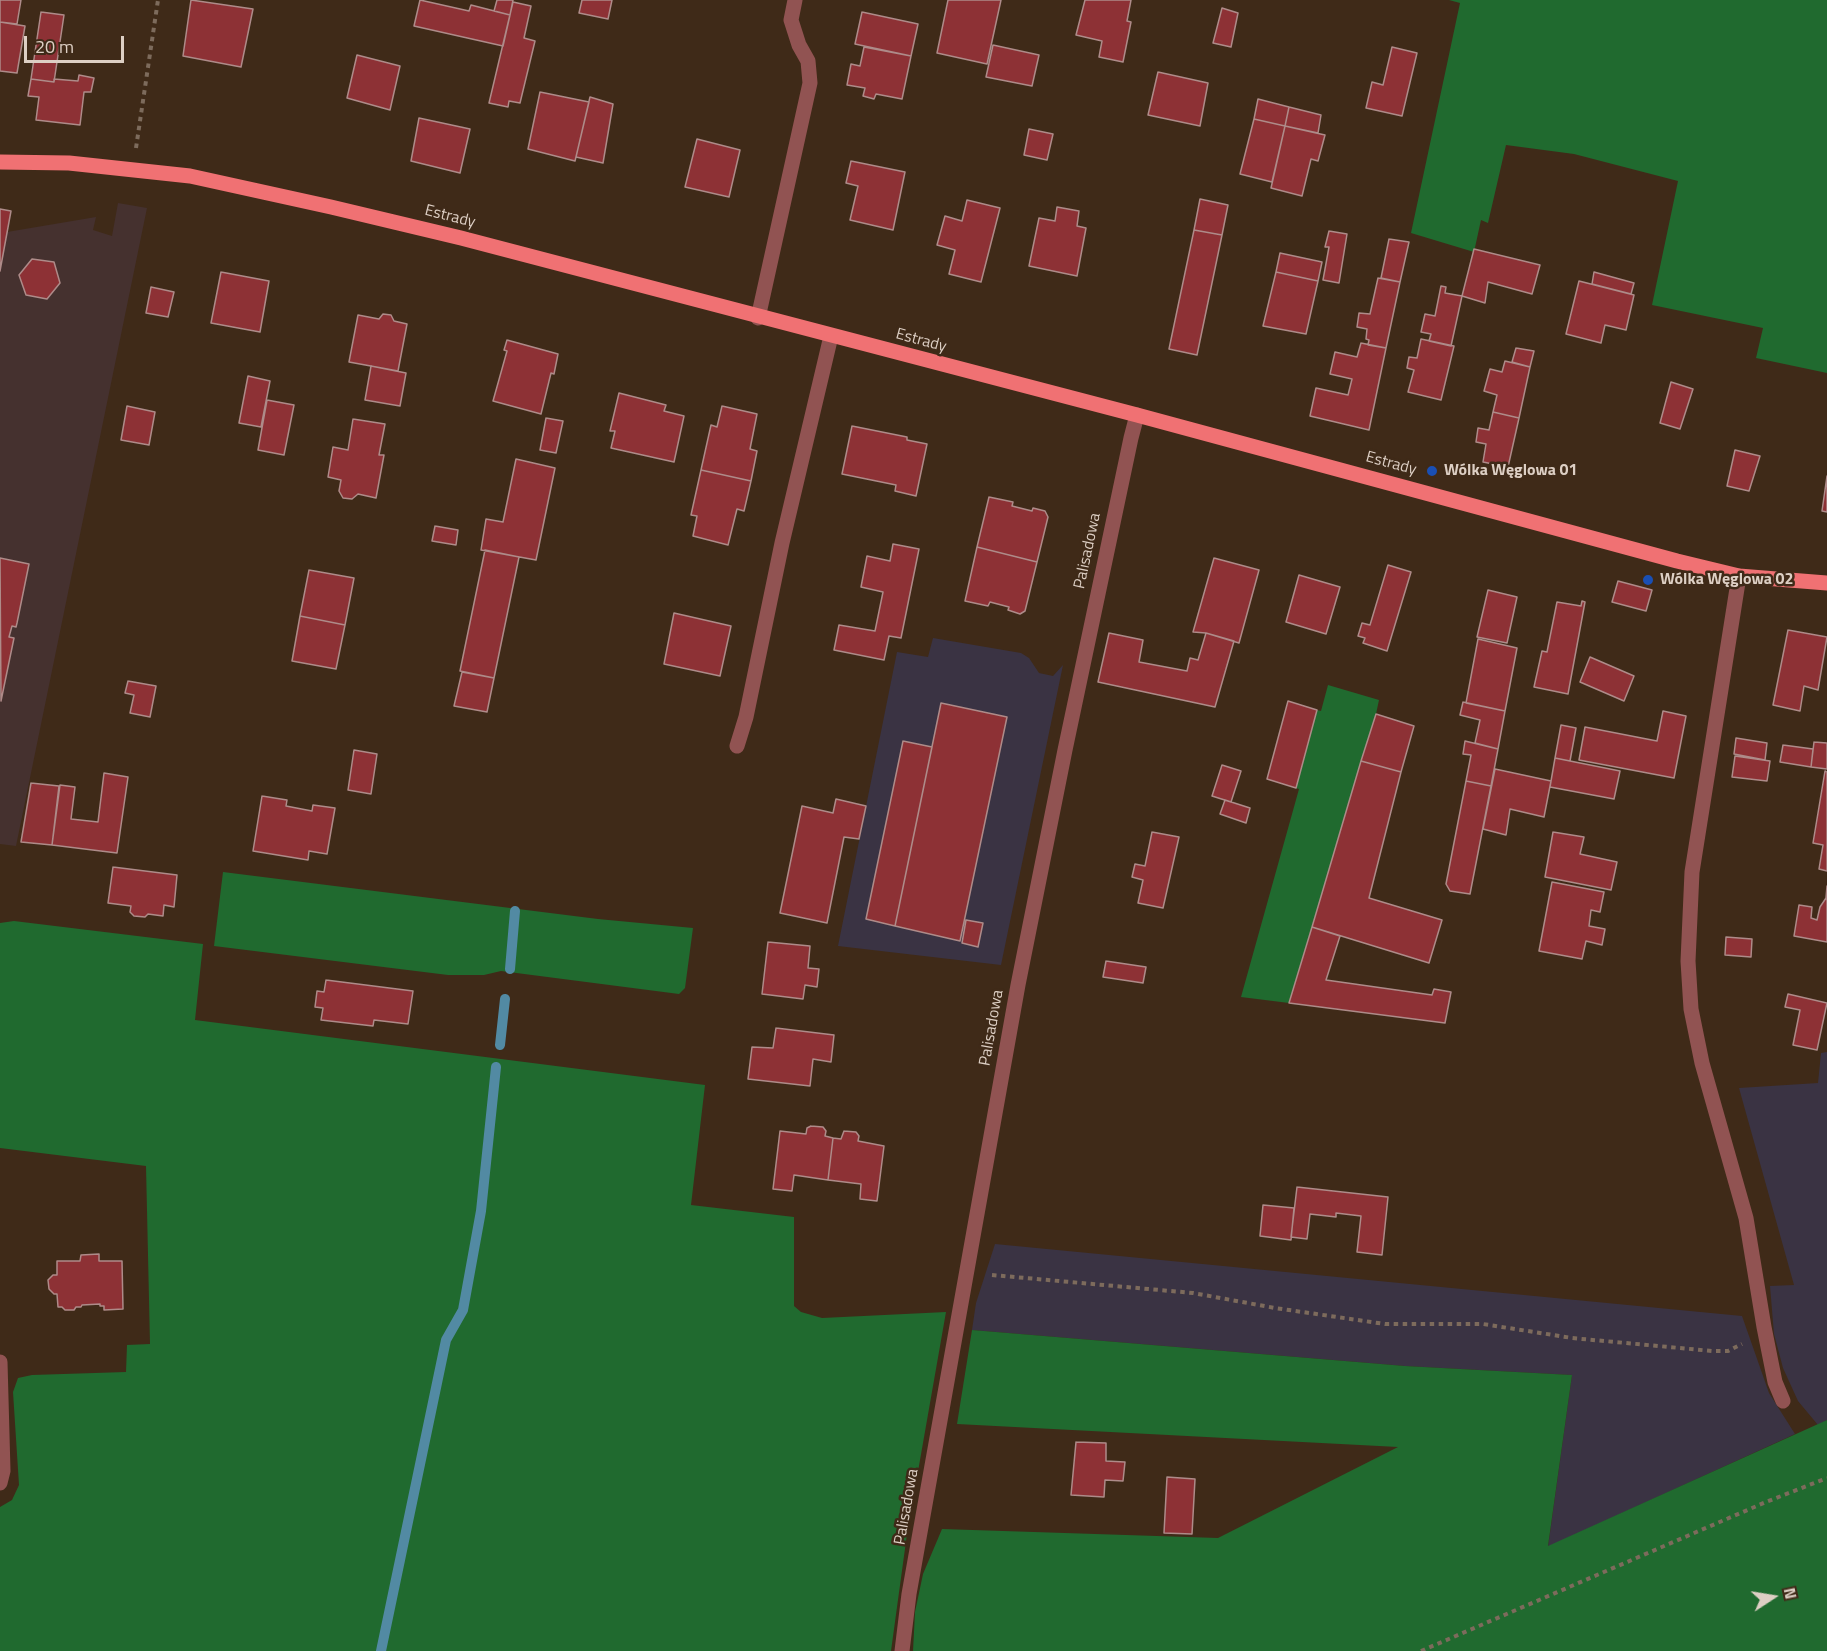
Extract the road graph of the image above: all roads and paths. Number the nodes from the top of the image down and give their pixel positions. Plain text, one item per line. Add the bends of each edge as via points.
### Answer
1 (158, 0) edge
2 (795, 0) edge
3 (0, 162) edge
4 (133, 170) junction
5 (758, 318) junction
6 (831, 336) junction
7 (1137, 415) junction
8 (1739, 576) junction
9 (1827, 583) edge
10 (737, 746) dead end
11 (966, 1272) junction
12 (1764, 1327) junction
13 (0, 1362) edge
14 (1783, 1401) dead end
15 (1827, 1478) edge
16 (0, 1483) edge
17 (902, 1651) edge
18 (1421, 1651) edge

1 - 4 path
2 - 5 street via 791,20 808,61 810,83
3 - 4 main road, Estrady via 69,163
4 - 5 main road, Estrady via 190,176 343,210
5 - 6 main road, Estrady
6 - 7 main road, Estrady
6 - 10 street
7 - 8 main road, Estrady
7 - 11 street, Palisadowa via 1033,911
8 - 9 main road, Estrady
8 - 12 street via 1692,872 1688,961 1691,1009 1702,1064 1746,1218
11 - 12 path via 1193,1293 1385,1324 1483,1324 1572,1338 1712,1351 1739,1347
11 - 17 street, Palisadowa
12 - 14 street via 1775,1382
13 - 16 street
15 - 18 path

